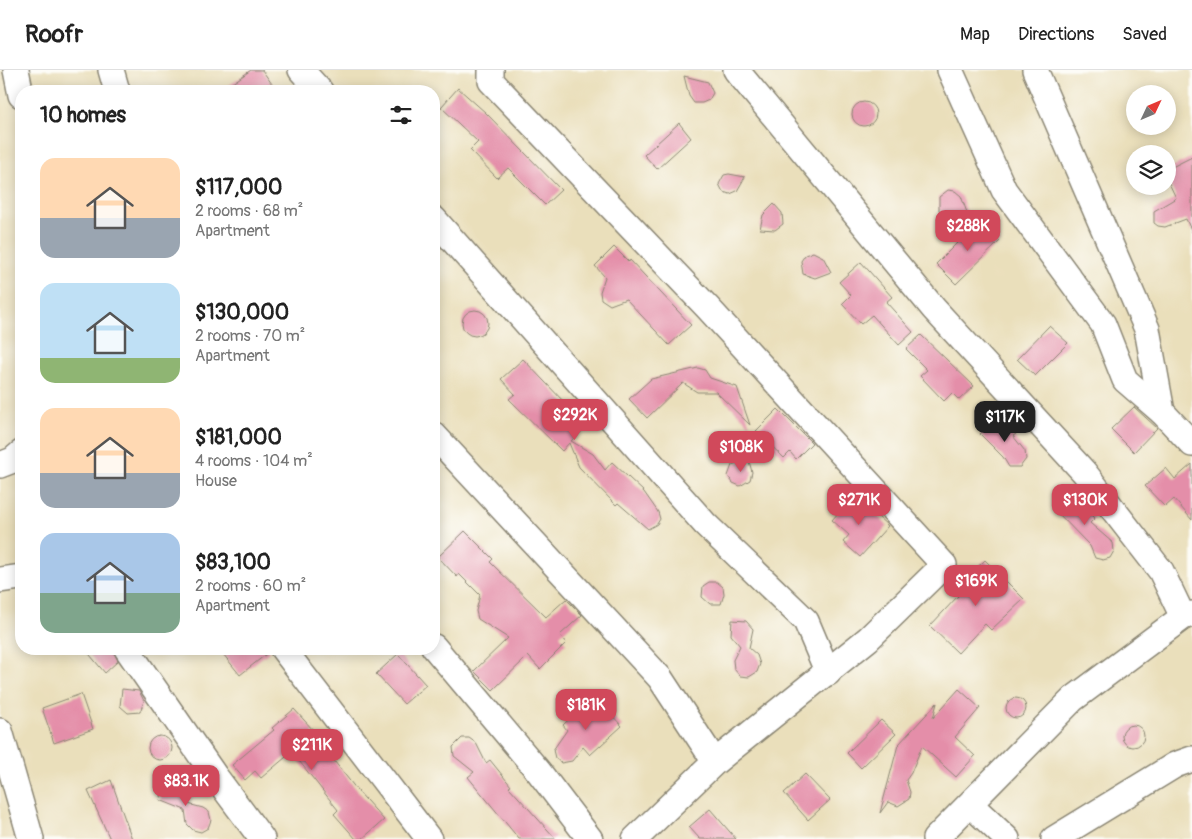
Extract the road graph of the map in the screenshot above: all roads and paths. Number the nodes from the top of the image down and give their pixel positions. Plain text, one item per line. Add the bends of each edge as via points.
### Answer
1 (16, 70) edge
2 (111, 70) edge
3 (301, 70) edge
4 (491, 70) edge
5 (736, 70) edge
6 (950, 70) edge
7 (1035, 70) edge
8 (19, 85) edge
9 (115, 85) edge
10 (315, 85) edge
11 (440, 226) edge
12 (1162, 412) junction
13 (440, 441) edge
14 (1192, 444) edge
15 (15, 458) edge
16 (0, 465) edge
17 (15, 578) edge
18 (0, 580) edge
19 (1187, 616) edge
20 (440, 654) edge
21 (131, 655) edge
22 (288, 655) edge
23 (828, 673) junction
24 (0, 733) edge
25 (1192, 759) edge
26 (715, 762) junction
27 (971, 805) junction
28 (31, 839) edge
29 (262, 839) edge
30 (429, 839) edge
31 (590, 839) edge
32 (635, 839) edge
33 (935, 839) edge
34 (1007, 839) edge
35 (1054, 839) edge

1 - 8 street
2 - 9 street
3 - 10 street
4 - 23 street via 492,81 708,308 944,565
5 - 19 street via 934,310 1084,472 1162,570
6 - 12 street via 1004,190 1103,324 1125,380
7 - 12 street via 1147,329
11 - 23 street via 705,524 806,621
12 - 14 street
13 - 26 street via 660,678
15 - 16 street
17 - 18 street
19 - 27 street via 1073,699
20 - 31 street
21 - 29 street
22 - 30 street
23 - 26 street
24 - 28 street
25 - 35 street via 1175,764
26 - 32 street
27 - 33 street
27 - 34 street

